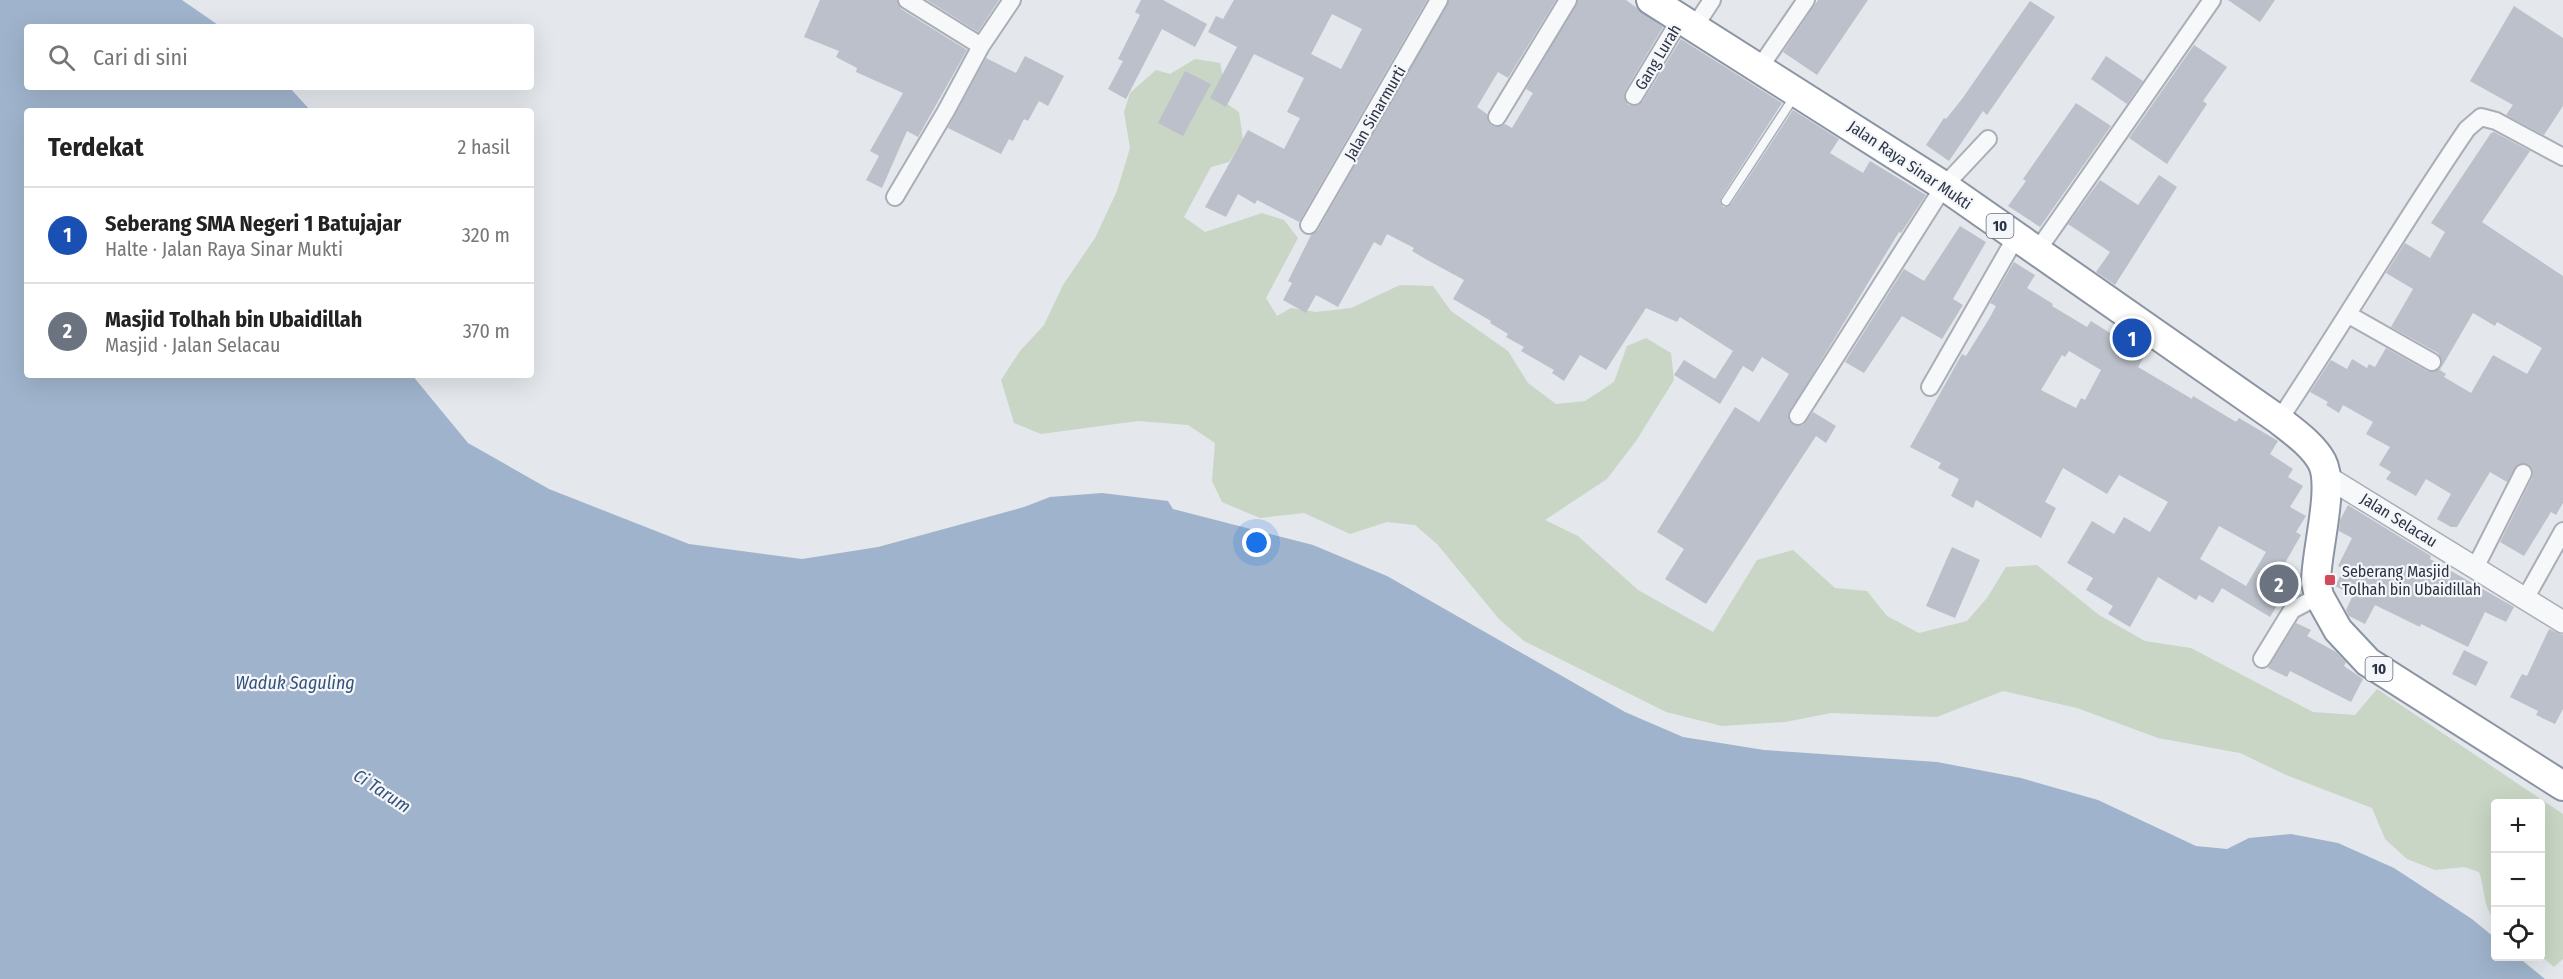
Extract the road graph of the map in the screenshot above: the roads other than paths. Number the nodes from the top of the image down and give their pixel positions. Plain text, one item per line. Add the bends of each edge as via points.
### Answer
1 (907, 0) edge
2 (1012, 0) edge
3 (1439, 0) edge
4 (1568, 0) edge
5 (1651, 0) edge
6 (1712, 0) edge
7 (1806, 0) edge
8 (2212, 0) edge
9 (1688, 22) junction
10 (981, 46) junction
11 (1760, 67) junction
12 (1798, 92) junction
13 (1634, 96) dead end
14 (1497, 117) dead end
15 (1988, 139) dead end
16 (2563, 157) edge
17 (1944, 186) junction
18 (895, 197) dead end
19 (1726, 201) dead end
20 (1309, 225) dead end
21 (2026, 244) junction
22 (2349, 315) junction
23 (2432, 362) dead end
24 (1930, 387) dead end
25 (1798, 416) dead end
26 (2280, 420) junction
27 (2523, 473) dead end
28 (2326, 476) junction
29 (2563, 531) edge
30 (2475, 568) junction
31 (2319, 596) junction
32 (2525, 600) junction
33 (2563, 622) edge
34 (2262, 659) dead end
35 (2563, 786) edge

1 - 10 street
2 - 10 street
3 - 20 street, Jalan Sinarmurti
4 - 14 street
5 - 9 highway, Jalan Raya Sinar Mukti / 10
6 - 9 street, Gang Lurah
7 - 11 street
8 - 21 street
9 - 11 highway, Jalan Raya Sinar Mukti / 10
9 - 13 street, Gang Lurah
10 - 18 street
11 - 12 highway, Jalan Raya Sinar Mukti / 10
12 - 17 highway, Jalan Raya Sinar Mukti / 10
12 - 19 lane
15 - 17 street
16 - 22 street via 2481,117 2467,129 2405,218
17 - 21 highway, Jalan Raya Sinar Mukti / 10
17 - 25 street
21 - 24 street
21 - 26 highway, Jalan Raya Sinar Mukti / 10
22 - 23 street
22 - 26 street
26 - 28 highway, Jalan Raya Sinar Mukti / 10 via 2312,449 2323,463
27 - 30 street
28 - 30 street, Jalan Selacau
28 - 31 highway, 10 via 2316,572
29 - 32 street
30 - 32 street, Jalan Selacau
31 - 34 street via 2292,610
31 - 35 highway, 10 via 2338,630 2368,662
32 - 33 street, Jalan Selacau

